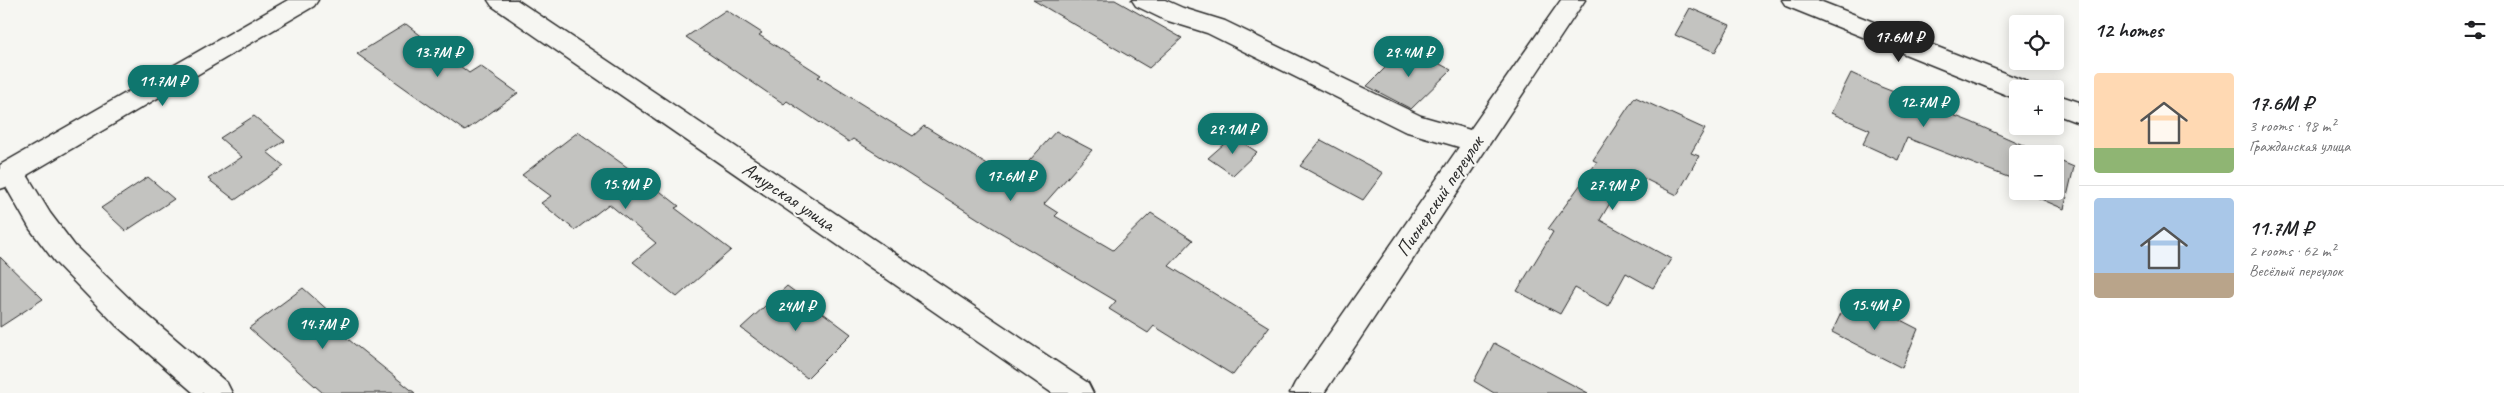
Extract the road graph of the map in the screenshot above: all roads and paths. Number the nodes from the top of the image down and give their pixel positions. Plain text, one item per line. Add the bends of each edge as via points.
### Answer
1 (306, 0) edge
2 (500, 0) edge
3 (1144, 0) edge
4 (1573, 0) edge
5 (1794, 0) edge
6 (2009, 85) edge
7 (2064, 107) edge
8 (2079, 113) edge
9 (1476, 142) junction
10 (5, 175) edge
11 (216, 393) edge
12 (1077, 393) edge
13 (1306, 393) edge

1 - 10 street
2 - 12 street, Амурская улица
3 - 9 street via 1174,14 1216,27 1413,124
4 - 9 street, Пионерский переулок
5 - 6 street
7 - 8 street
9 - 13 street, Пионерский переулок
10 - 11 street via 66,254 127,316

